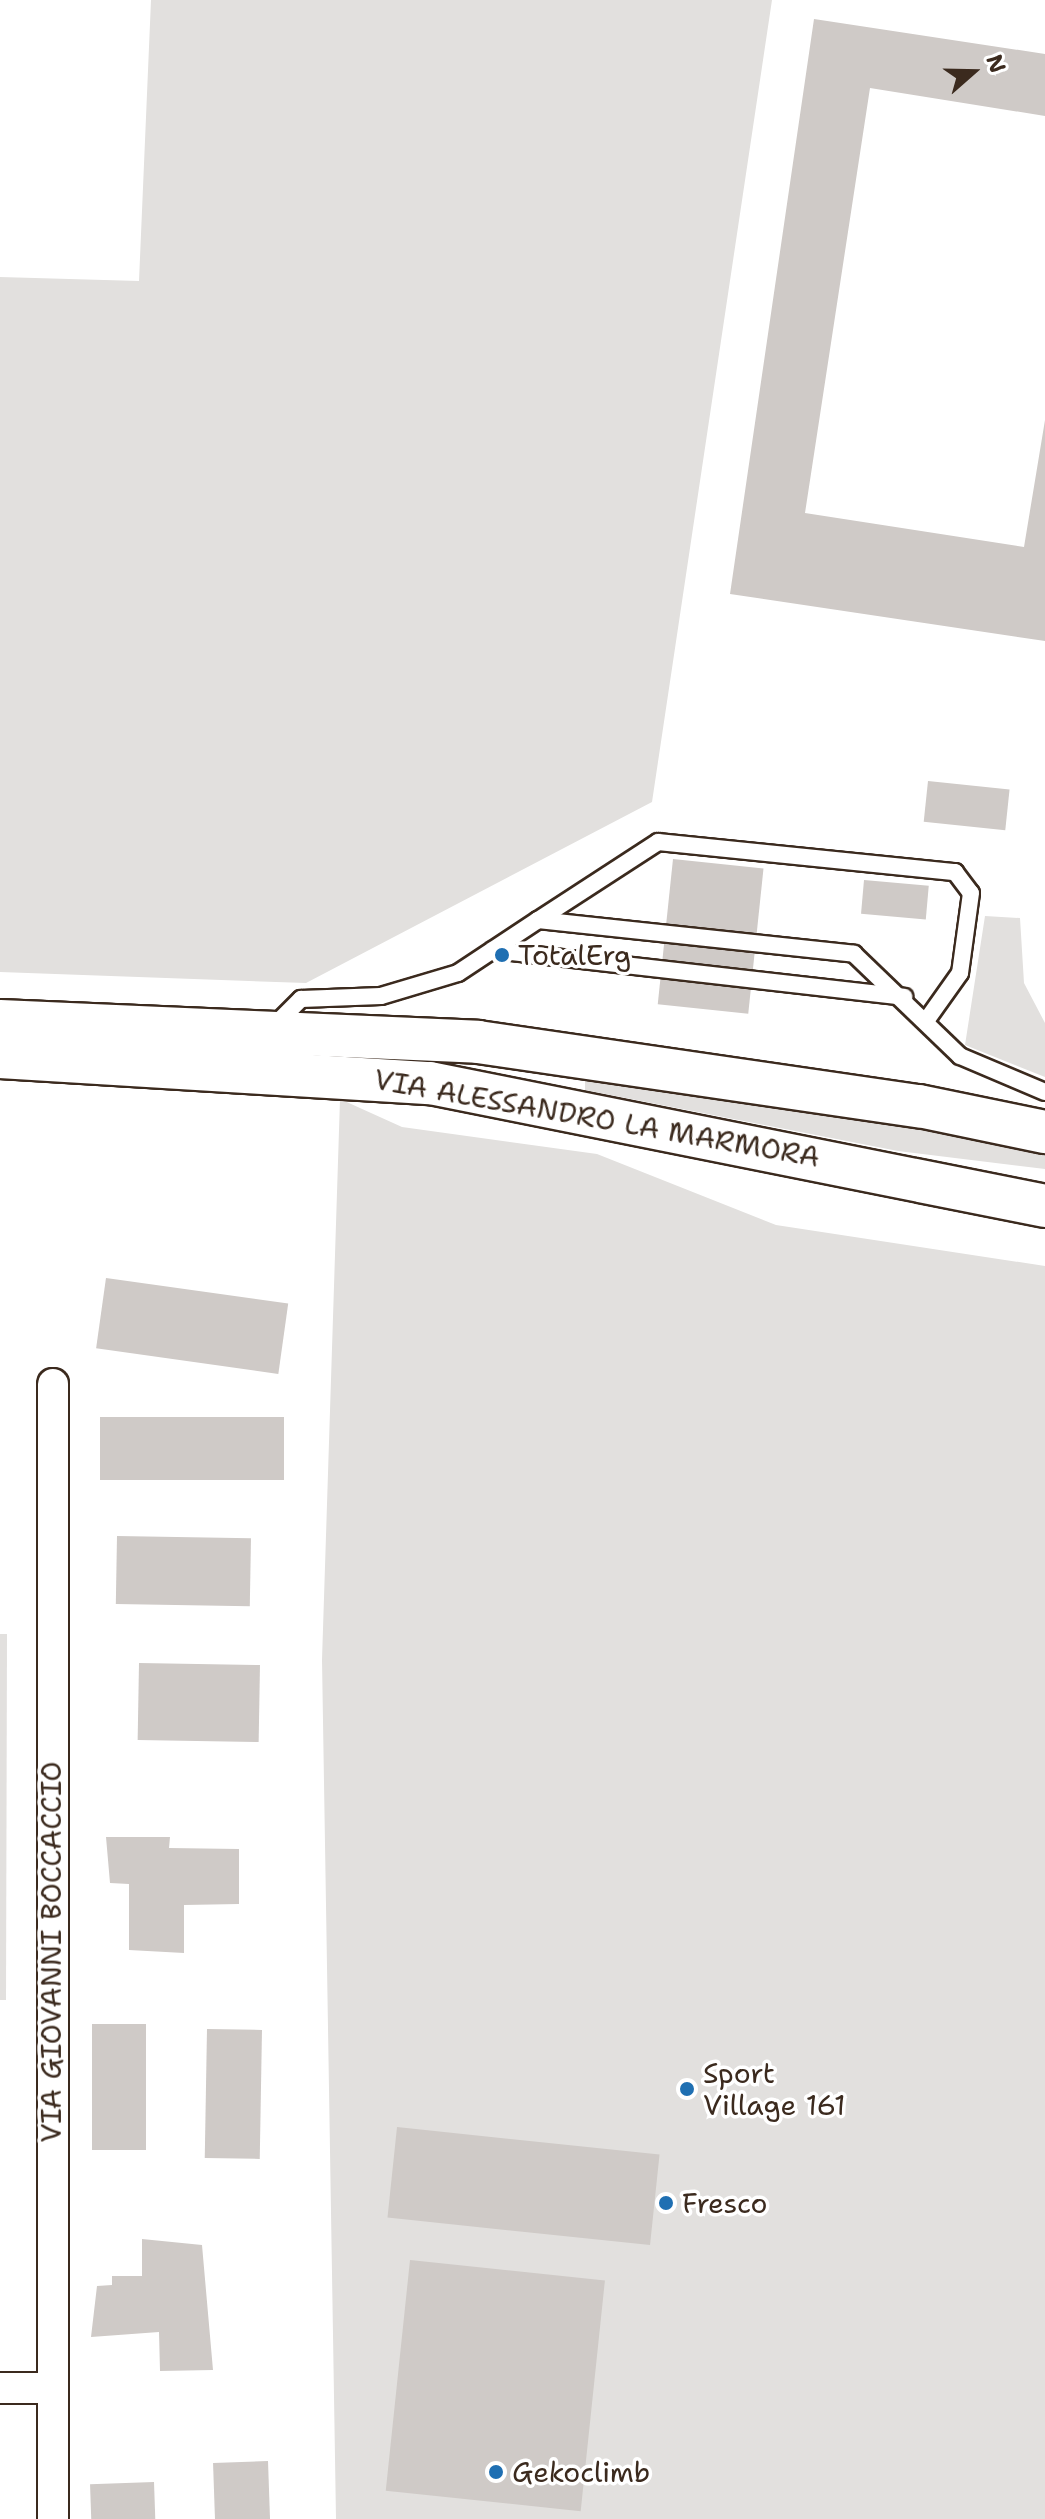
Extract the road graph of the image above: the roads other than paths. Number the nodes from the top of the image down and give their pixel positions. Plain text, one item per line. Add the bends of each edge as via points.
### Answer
1 (538, 920) junction
2 (493, 950) junction
3 (904, 997) junction
4 (928, 1018) junction
5 (0, 1021) edge
6 (270, 1030) junction
7 (0, 1057) edge
8 (1045, 1092) edge
9 (1045, 1132) edge
10 (1045, 1206) edge
11 (53, 1384) dead end
12 (0, 2388) edge
13 (50, 2388) junction
14 (53, 2519) edge

1 - 2 lane
1 - 3 lane via 854,954
1 - 4 lane via 658,842 955,872 971,893 960,973
2 - 3 lane
2 - 6 lane via 458,973 381,996 301,999
3 - 4 lane
4 - 8 lane via 960,1056
5 - 6 main road, VIA ALESSANDRO LA MARMORA
6 - 9 main road, VIA ALESSANDRO LA MARMORA via 478,1042 919,1106
7 - 10 main road, VIA ALESSANDRO LA MARMORA via 430,1083
11 - 13 street, VIA GIOVANNI BOCCACCIO
12 - 13 street
13 - 14 street, VIA GIOVANNI BOCCACCIO

